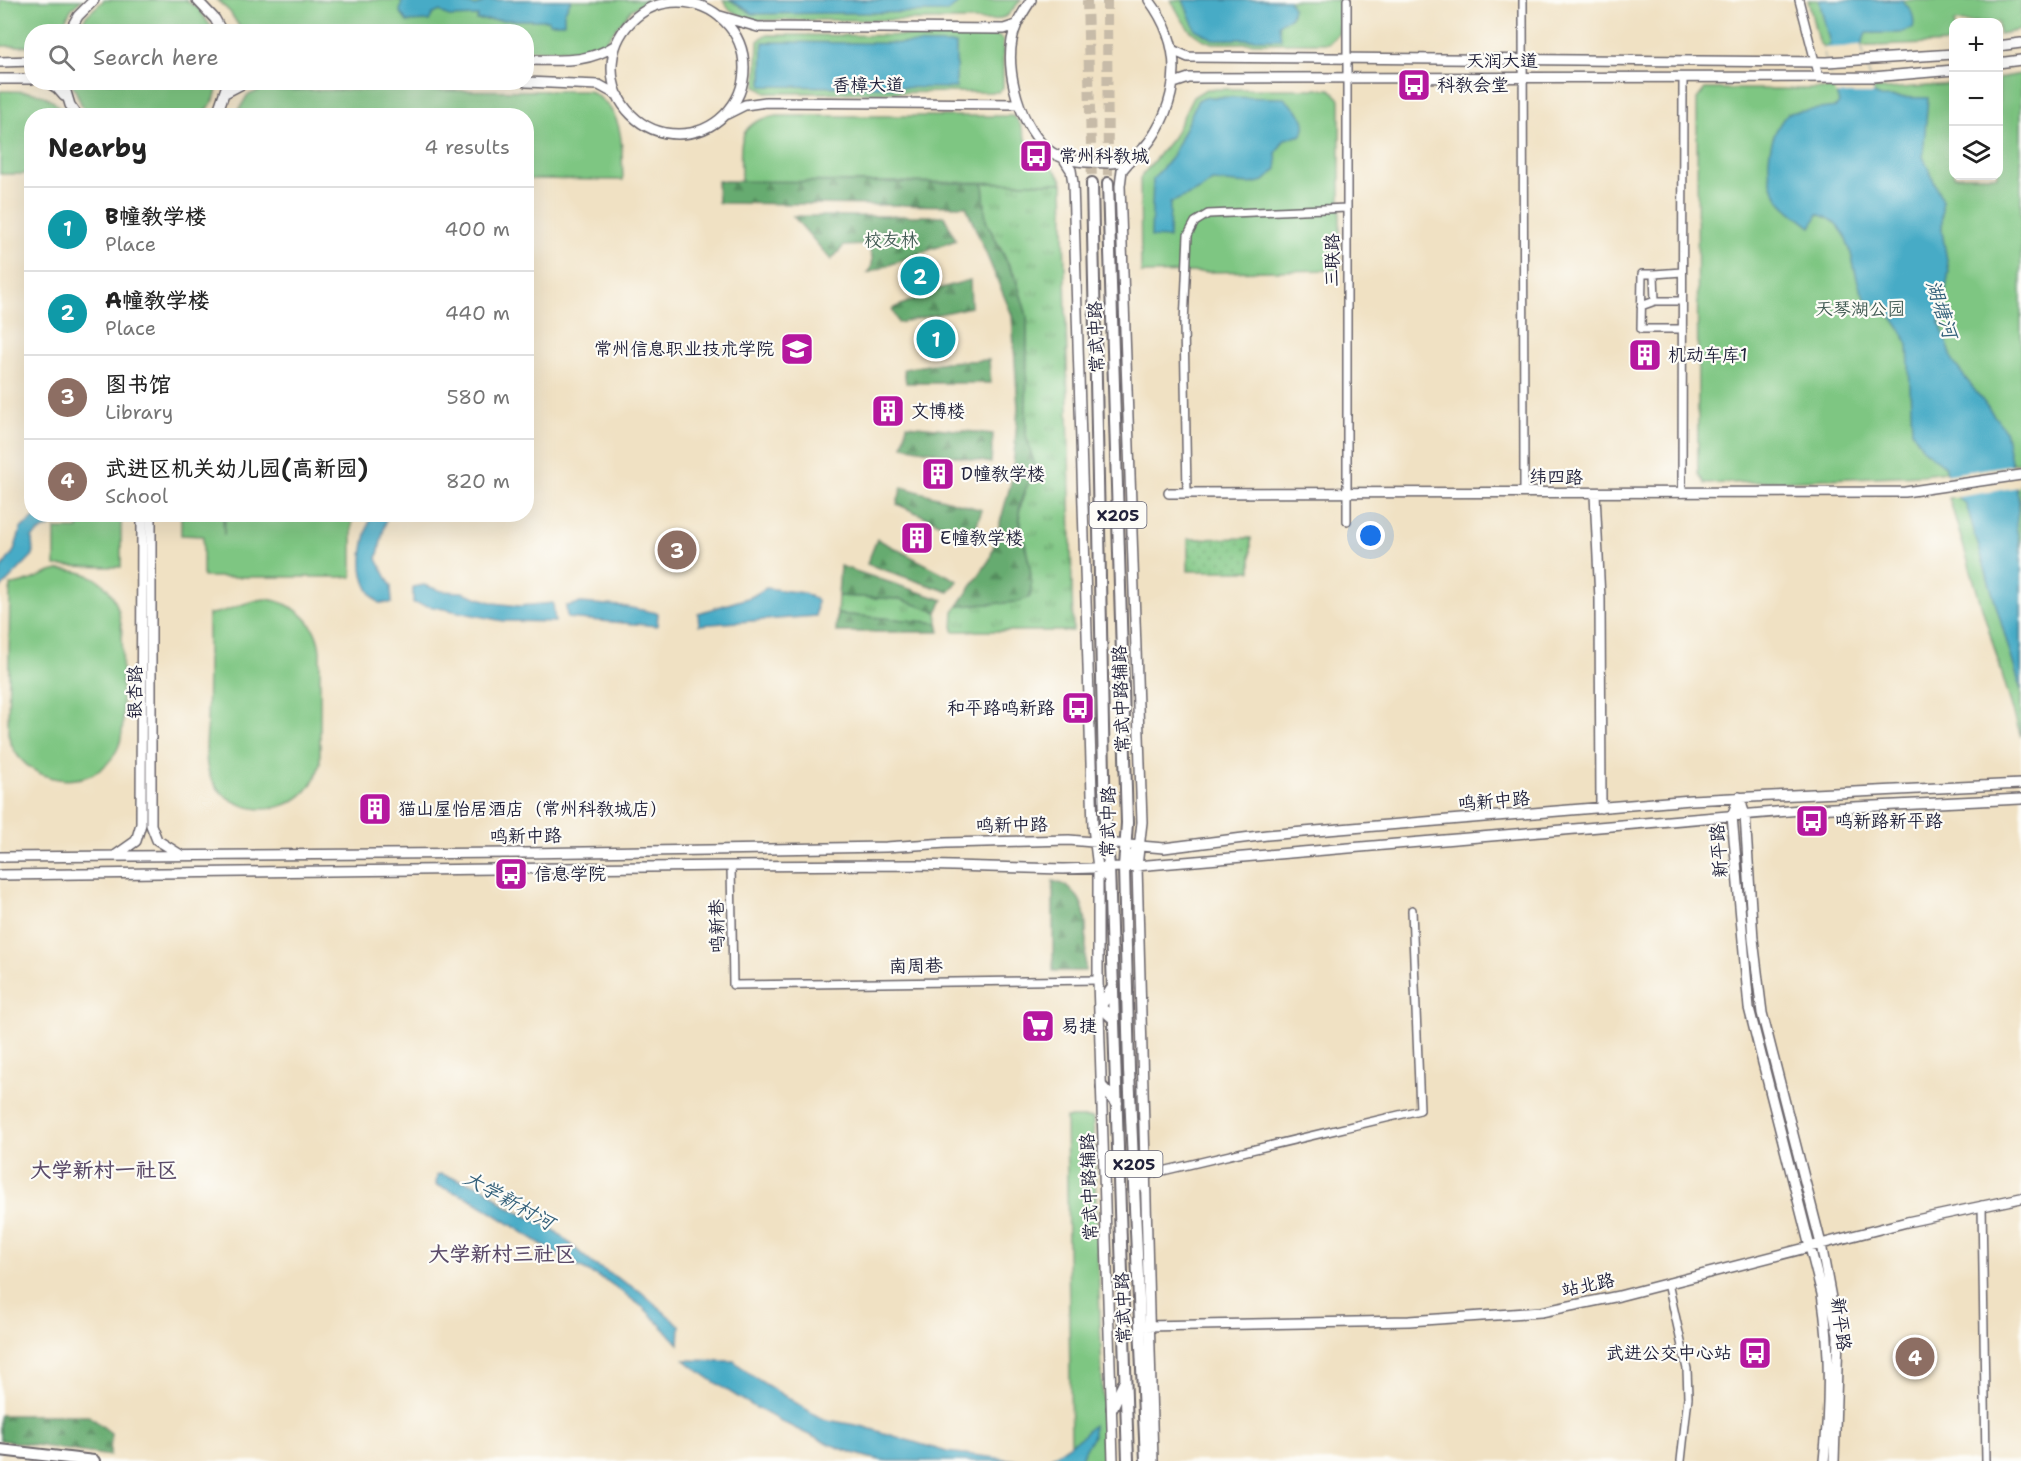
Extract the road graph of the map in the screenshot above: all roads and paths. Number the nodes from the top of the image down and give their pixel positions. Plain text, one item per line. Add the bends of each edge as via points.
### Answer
1 (94, 0) edge
2 (197, 0) edge
3 (1031, 0) edge
4 (1149, 0) edge
5 (1347, 0) edge
6 (1523, 0) edge
7 (1799, 0) edge
8 (719, 16) junction
9 (74, 24) edge
10 (218, 24) edge
11 (1016, 25) junction
12 (2021, 43) edge
13 (616, 45) junction
14 (2003, 45) edge
15 (1172, 50) junction
16 (1949, 54) edge
17 (534, 60) edge
18 (1347, 60) junction
19 (1524, 60) junction
20 (2021, 60) edge
21 (24, 61) edge
22 (1817, 61) junction
23 (0, 62) edge
24 (2003, 62) edge
25 (1949, 70) edge
26 (1347, 77) junction
27 (1683, 77) junction
28 (1820, 77) junction
29 (1523, 78) junction
30 (0, 79) edge
31 (24, 79) edge
32 (534, 82) edge
33 (1174, 83) junction
34 (59, 90) edge
35 (65, 90) edge
36 (226, 90) edge
37 (231, 90) edge
38 (225, 93) junction
39 (618, 96) junction
40 (1019, 104) junction
41 (70, 105) junction
42 (72, 108) edge
43 (217, 108) edge
44 (720, 118) junction
45 (1134, 156) junction
46 (1064, 159) junction
47 (1092, 183) tunnel mouth
48 (1108, 183) tunnel mouth
49 (1347, 208) junction
50 (1682, 272) junction
51 (1654, 274) junction
52 (1655, 301) junction
53 (1682, 301) junction
54 (1641, 306) junction
55 (1682, 329) junction
56 (2021, 475) edge
57 (1347, 492) junction
58 (1169, 493) dead end
59 (1187, 493) junction
60 (1524, 493) junction
61 (1682, 493) junction
62 (1595, 494) junction
63 (1347, 521) dead end
64 (142, 522) edge
65 (151, 522) edge
66 (2021, 784) edge
67 (1739, 797) junction
68 (2021, 799) edge
69 (1601, 808) junction
70 (1745, 815) junction
71 (1732, 816) junction
72 (1100, 843) junction
73 (1125, 846) junction
74 (1139, 848) junction
75 (181, 855) junction
76 (115, 856) junction
77 (0, 857) edge
78 (731, 866) junction
79 (1137, 866) junction
80 (1124, 867) junction
81 (1106, 871) junction
82 (0, 875) edge
83 (1412, 910) dead end
84 (1098, 980) junction
85 (733, 984) joint
86 (1111, 990) junction
87 (1100, 1007) junction
88 (1114, 1019) junction
89 (1102, 1086) junction
90 (1118, 1103) junction
91 (1133, 1162) junction
92 (1146, 1175) junction
93 (1135, 1189) junction
94 (2021, 1198) edge
95 (1982, 1205) junction
96 (1821, 1244) junction
97 (1808, 1247) junction
98 (1668, 1283) junction
99 (1145, 1327) junction
100 (1126, 1380) junction
101 (1112, 1408) junction
102 (0, 1450) edge
103 (94, 1461) edge
104 (1113, 1461) edge
105 (1128, 1461) edge
106 (1146, 1461) edge
107 (1154, 1461) edge
108 (1681, 1461) edge
109 (1824, 1461) edge
110 (1834, 1461) edge
111 (1986, 1461) edge

1 - 9 street
2 - 10 street
3 - 11 street
4 - 15 street, 常武中路辅路 via 1170,36
5 - 18 street, 三联路
6 - 19 street
7 - 22 street
8 - 11 street via 758,27 1004,29
8 - 13 street via 692,3 662,4 637,16
8 - 44 street via 732,29 744,64 738,95
11 - 40 street via 1012,68
12 - 14 street
13 - 17 street via 600,56 580,60
13 - 39 street via 612,77
15 - 18 street, 天润大道 via 1188,57
15 - 33 street, 常武中路辅路
16 - 22 street, 天润大道
18 - 19 street, 天润大道
18 - 26 street, 三联路
19 - 22 street, 天润大道
19 - 29 street
20 - 24 street
21 - 23 street
22 - 28 street
25 - 28 street, 天润大道
26 - 29 street, 天润大道
26 - 33 street, 天润大道 via 1189,78
26 - 49 street, 三联路
27 - 28 street, 天润大道
27 - 29 street, 天润大道
27 - 50 street
29 - 60 street
30 - 31 street
32 - 39 street via 599,85
33 - 45 street, 常武中路辅路 via 1165,116
34 - 41 street
35 - 41 street
36 - 38 street
37 - 38 street
38 - 43 street
39 - 44 street via 634,118 661,132 692,133
40 - 44 street, 香樟大道 via 766,102 746,105
40 - 46 street via 1028,125 1046,148
41 - 42 street
45 - 46 street via 1125,161 1103,162
45 - 74 street, 常武中路辅路 via 1122,170 1120,186 1142,822
46 - 72 street, 常武中路辅路 via 1073,183
47 - 72 main road, 常武中路 / X205
48 - 73 main road, 常武中路 / X205
49 - 57 street, 三联路
49 - 59 street via 1208,214 1195,222 1188,235 1184,324
50 - 51 street
50 - 53 street
51 - 52 street
51 - 54 street via 1641,271
52 - 53 street
52 - 54 street
53 - 55 street
54 - 55 street via 1641,329
55 - 61 street
56 - 61 street, 纬四路 via 1905,492
57 - 59 street, 纬四路
57 - 60 street, 纬四路
57 - 63 street, 三联路
58 - 59 street, 纬四路
60 - 62 street, 纬四路
61 - 62 street, 纬四路
62 - 69 street
64 - 76 street, 银杏路 via 141,824 136,841
65 - 75 street, 银杏路 via 151,825 157,840
66 - 67 street, 鸣新中路
67 - 69 street, 鸣新中路
67 - 70 street, 新平路
67 - 71 street, 新平路
68 - 70 street, 鸣新中路
69 - 74 street, 鸣新中路
70 - 71 street, 鸣新中路
70 - 96 street, 新平路 via 1762,1013
71 - 79 street, 鸣新中路
71 - 97 street, 新平路 via 1749,1008
72 - 73 street, 鸣新中路
72 - 75 street, 鸣新中路
72 - 81 main road, 常武中路 / X205
73 - 74 street, 鸣新中路
73 - 80 main road, 常武中路 / X205
74 - 79 street, 常武中路辅路
74 - 80 main road
75 - 76 street, 鸣新中路
76 - 77 street, 鸣新中路
78 - 81 street, 鸣新中路 via 916,865
78 - 82 street, 鸣新中路
78 - 85 street, 鸣新巷
79 - 80 street, 鸣新中路
79 - 92 street, 常武中路辅路
80 - 81 street, 鸣新中路
80 - 91 main road, 常武中路 / X205
81 - 84 street, 常武中路辅路
81 - 86 main road, 常武中路 / X205
83 - 92 street via 1420,1110
84 - 85 street, 南周巷
84 - 87 street, 常武中路辅路
86 - 87 main road
86 - 88 main road, 常武中路 / X205
87 - 88 main road
87 - 89 street, 常武中路辅路
88 - 90 main road, 常武中路 / X205
89 - 90 main road
89 - 101 street, 常武中路辅路
90 - 100 main road, 常武中路 / X205
91 - 92 main road
91 - 93 main road, 常武中路 / X205
92 - 93 main road
92 - 99 street, 常武中路辅路
93 - 99 main road, 常武中路 / X205
94 - 95 street, 站北路
95 - 96 street, 站北路
95 - 111 street
96 - 97 street, 站北路
96 - 110 street, 新平路 via 1838,1336
97 - 98 street, 站北路
97 - 109 street, 新平路 via 1822,1294 1828,1335 1829,1411
98 - 99 street, 站北路 via 1541,1312 1484,1317
98 - 108 street via 1687,1369
99 - 106 main road, 常武中路 / X205
99 - 107 street, 常武中路辅路
100 - 101 main road
100 - 105 main road, 常武中路 / X205
101 - 104 street, 常武中路辅路
102 - 103 main road

